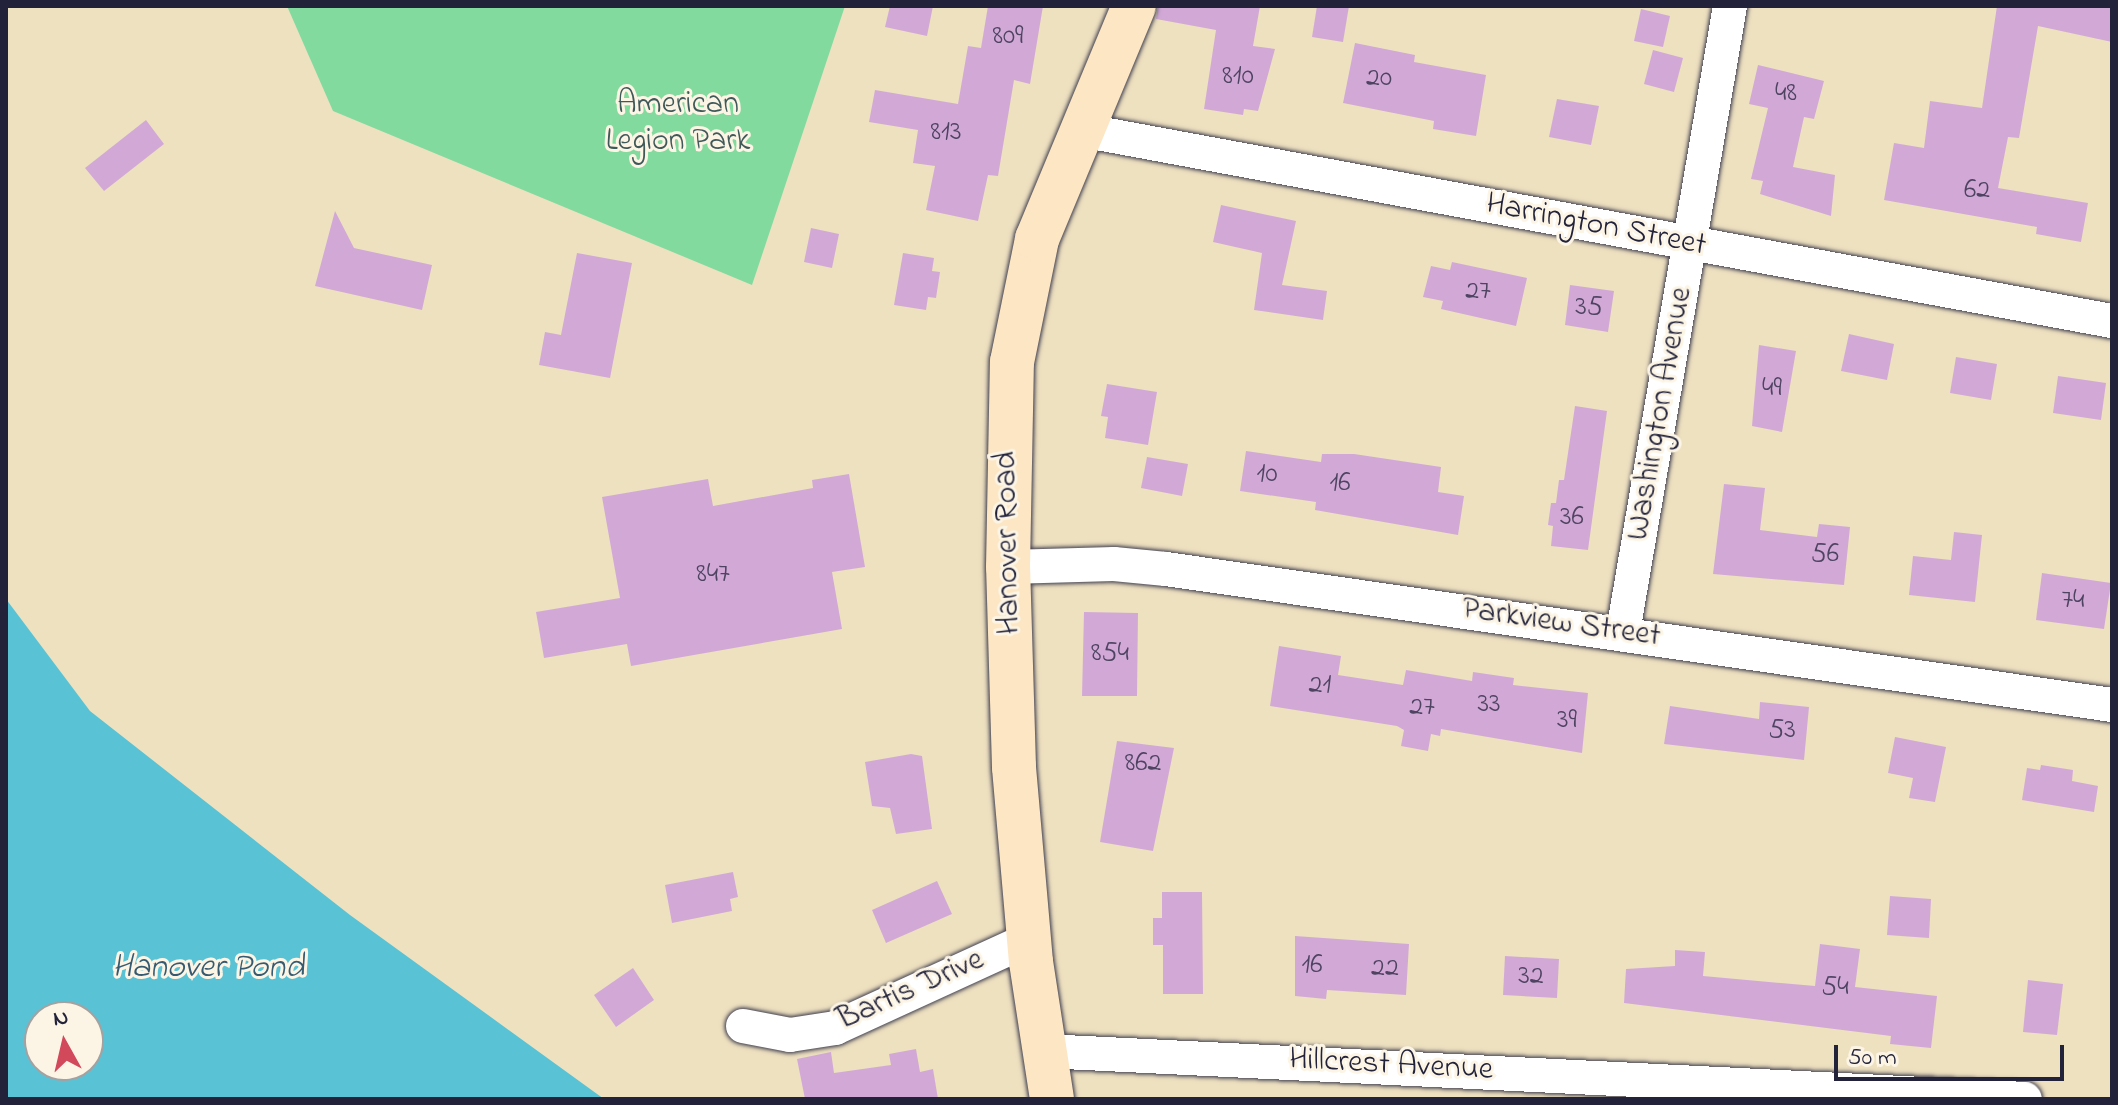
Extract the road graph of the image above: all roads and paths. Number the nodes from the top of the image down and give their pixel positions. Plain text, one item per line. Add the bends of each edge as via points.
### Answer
1 (1134, 6) edge
2 (1730, 6) edge
3 (1081, 130) junction
4 (1691, 244) junction
5 (2112, 321) edge
6 (1008, 567) junction
7 (1623, 632) junction
8 (2112, 705) edge
9 (1029, 939) junction
10 (743, 1026) dead end
11 (1044, 1051) junction
12 (1052, 1099) edge
13 (2025, 1099) edge

1 - 3 main road, Hanover Road
2 - 4 street, Washington Avenue
3 - 4 street, Harrington Street
3 - 6 main road, Hanover Road via 1042,226 1021,300 1008,432
4 - 5 street, Harrington Street
4 - 7 street, Washington Avenue
6 - 7 street, Parkview Street via 1153,567
6 - 9 main road, Hanover Road via 1014,767
7 - 8 street, Parkview Street
9 - 10 street, Bartis Drive via 835,1028 790,1035
9 - 11 main road, Hanover Road
11 - 12 main road, Hanover Road
11 - 13 street, Hillcrest Avenue

